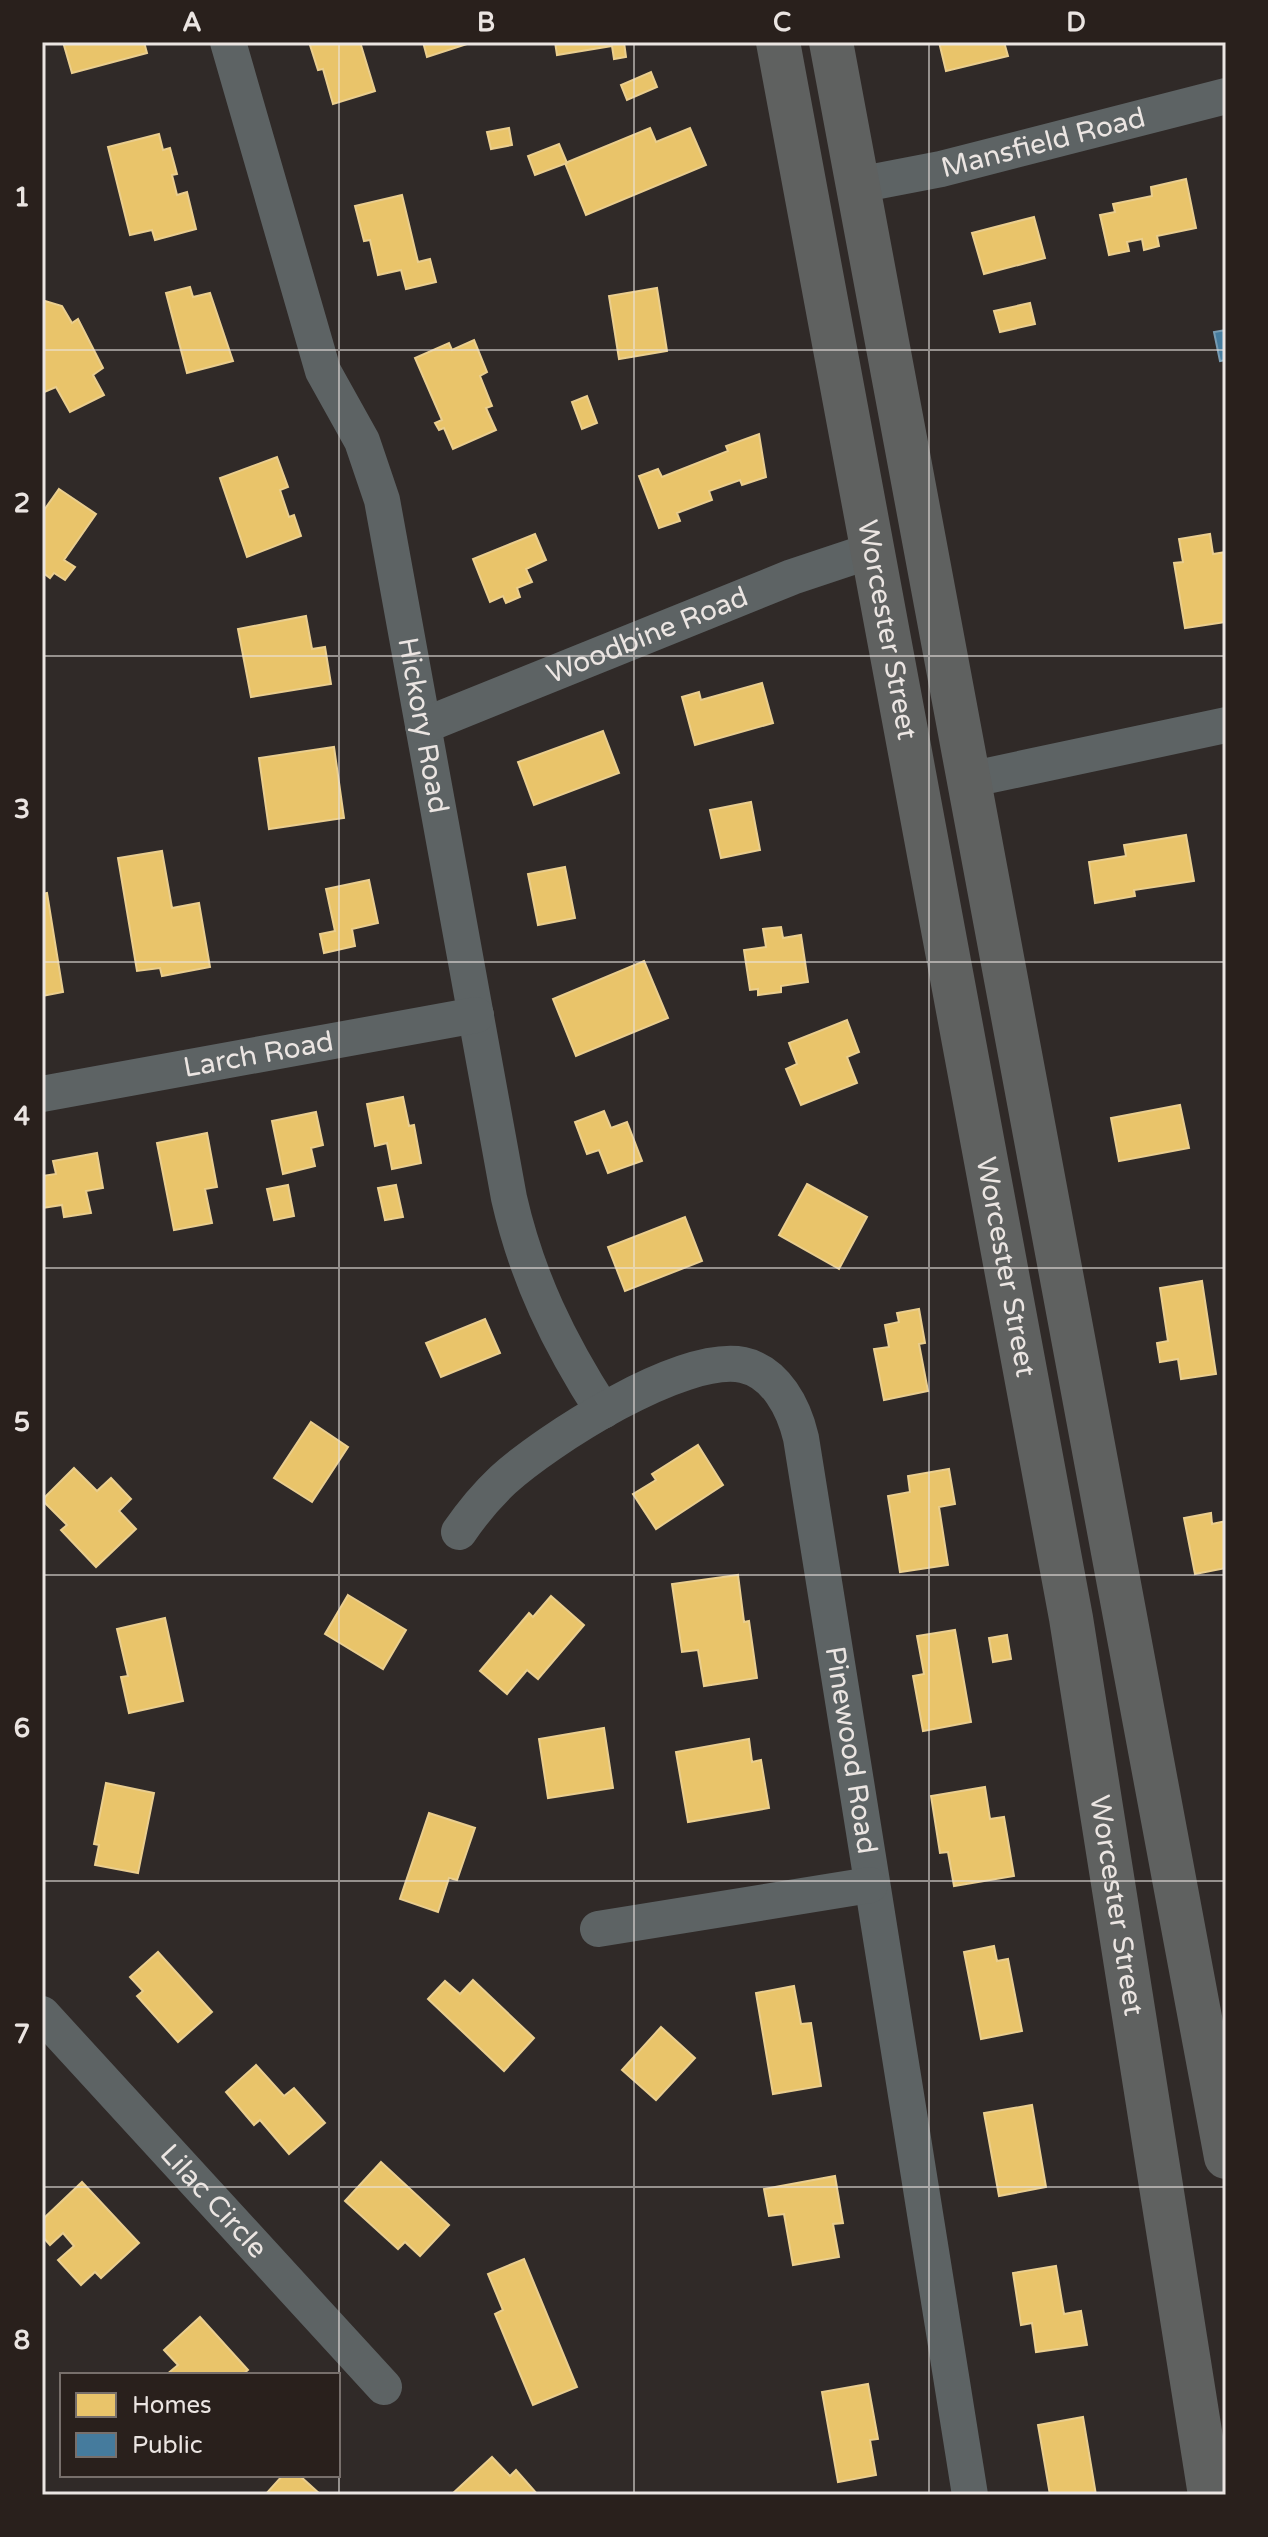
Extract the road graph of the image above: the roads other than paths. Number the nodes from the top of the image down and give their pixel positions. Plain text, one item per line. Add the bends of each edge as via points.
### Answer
1 (228, 42) edge
2 (778, 42) edge
3 (831, 42) edge
4 (1226, 96) edge
5 (858, 185) junction
6 (873, 550) junction
7 (1226, 725) edge
8 (423, 726) junction
9 (968, 780) junction
10 (476, 1015) junction
11 (42, 1094) edge
12 (603, 1411) junction
13 (459, 1532) dead end
14 (870, 1885) junction
15 (598, 1929) dead end
16 (42, 2014) edge
17 (1226, 2157) edge
18 (384, 2387) dead end
19 (1193, 2390) junction
20 (1226, 2477) edge
21 (970, 2495) edge
22 (1210, 2495) edge

1 - 8 street, Hickory Road via 323,371 362,441 377,481
2 - 6 highway, Worcester Street
3 - 5 highway, Worcester Street
4 - 5 street, Mansfield Road
5 - 9 highway, Worcester Street
6 - 8 street, Woodbine Road via 792,577
6 - 19 highway, Worcester Street via 1071,1618
7 - 9 street
8 - 10 street, Hickory Road
9 - 17 highway, Worcester Street
10 - 11 street, Larch Road
10 - 12 street, Hickory Road via 509,1198 529,1273 559,1339
12 - 13 street, Pinewood Road via 517,1468
12 - 14 street, Pinewood Road via 665,1380 722,1365 756,1370 787,1400 801,1438
14 - 15 street
14 - 21 street, Pinewood Road
16 - 18 street, Lilac Circle
19 - 20 highway
19 - 22 highway, Worcester Street

